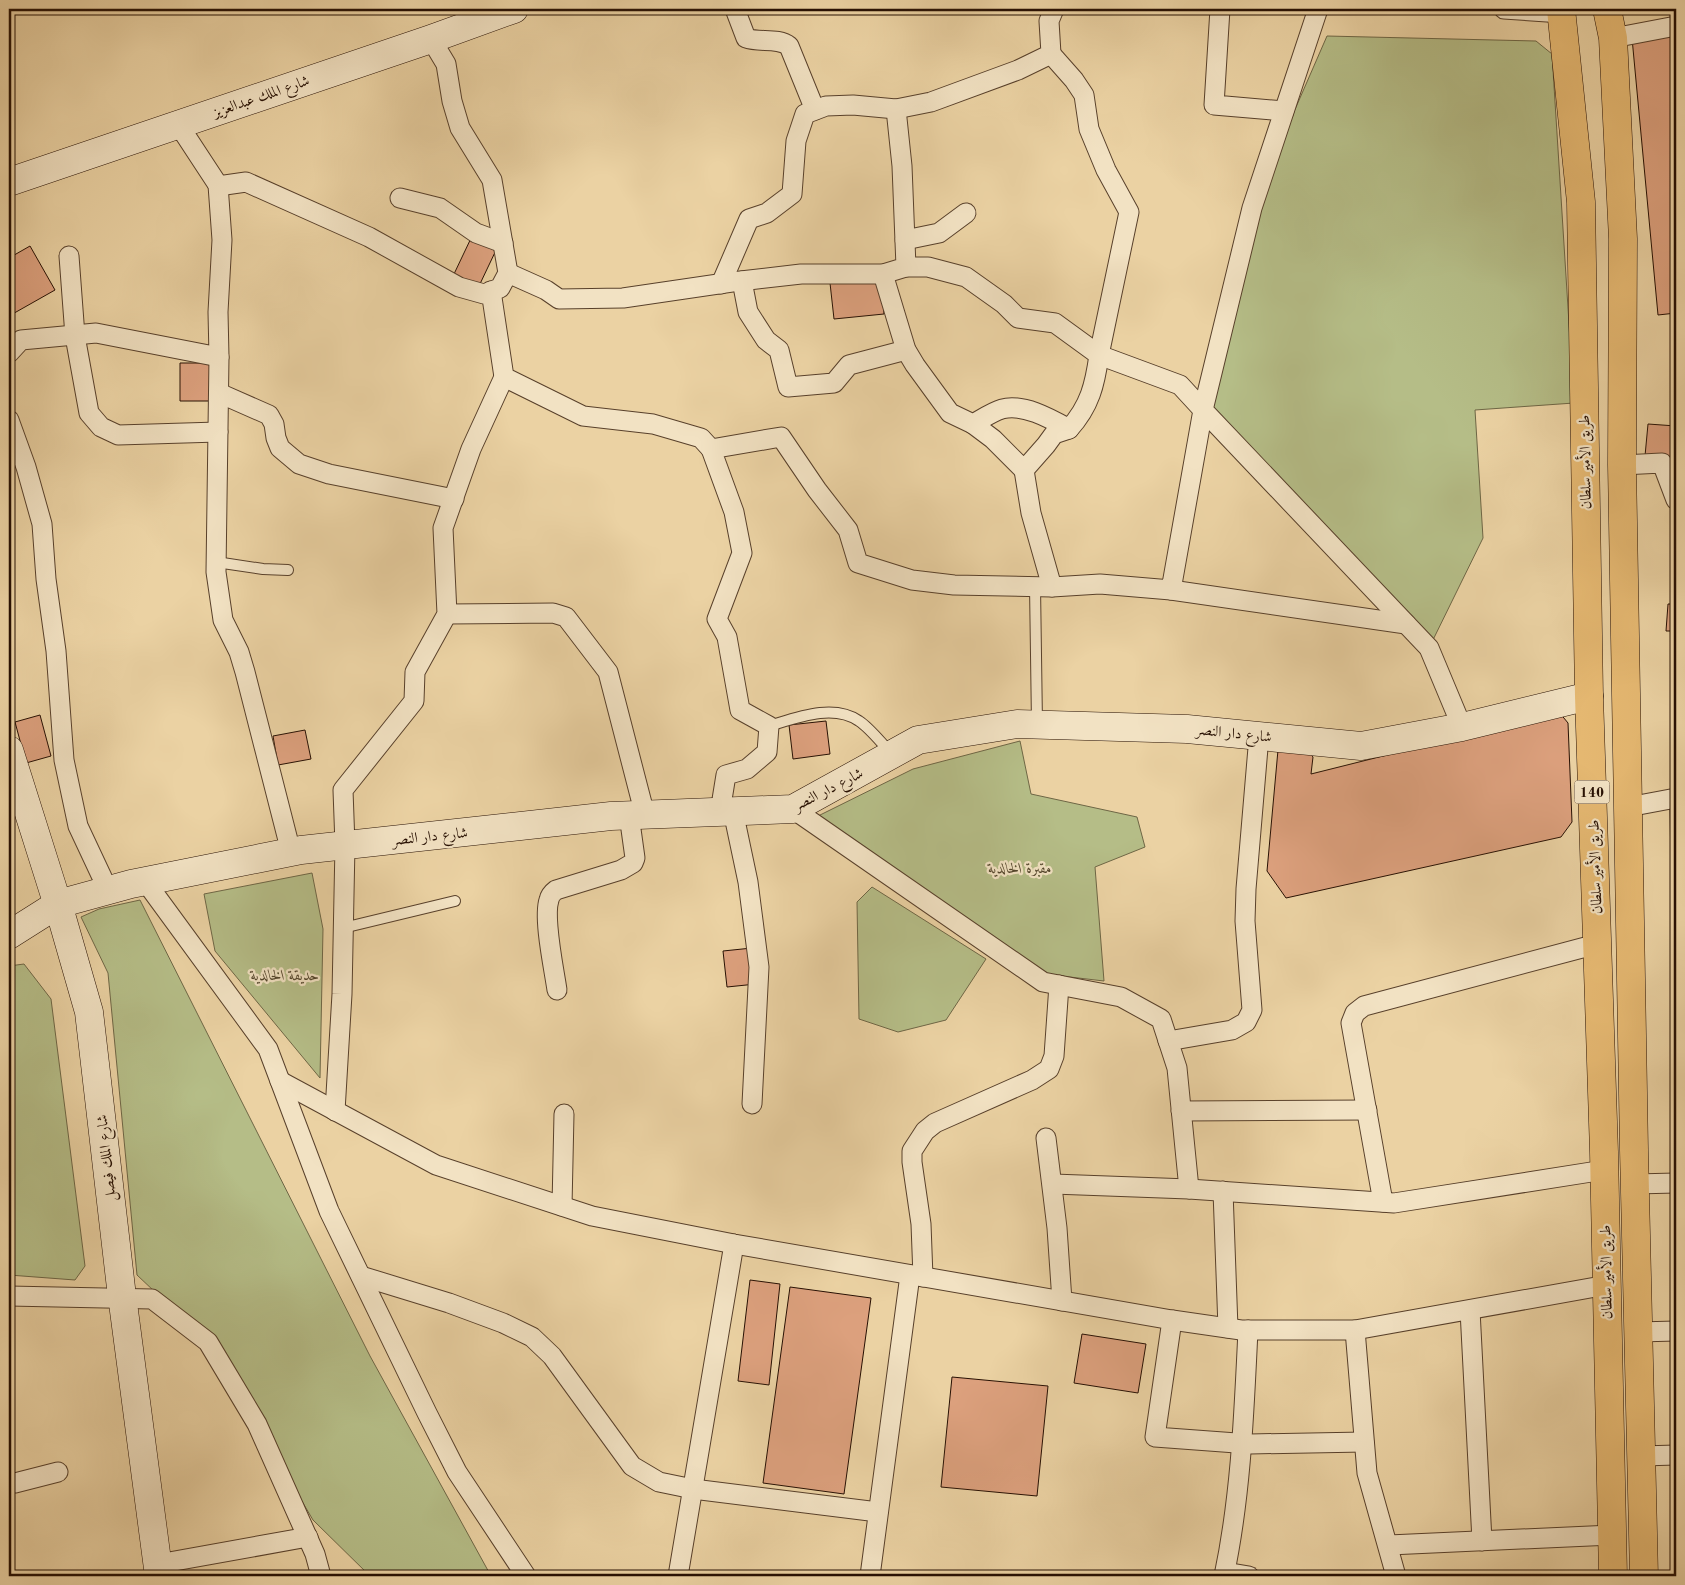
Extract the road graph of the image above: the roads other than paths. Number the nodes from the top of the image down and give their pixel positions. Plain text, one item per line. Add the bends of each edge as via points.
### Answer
1 (514, 9) edge
2 (735, 9) edge
3 (1054, 9) edge
4 (1220, 9) edge
5 (1318, 9) edge
6 (1512, 9) edge
7 (1607, 9) edge
8 (1561, 11) edge
9 (480, 15) edge
10 (1676, 26) edge
11 (1613, 38) junction
12 (431, 39) junction
13 (1051, 54) junction
14 (896, 109) junction
15 (815, 110) junction
16 (1284, 111) junction
17 (178, 124) junction
18 (10, 178) edge
19 (218, 186) junction
20 (400, 198) dead end
21 (966, 213) dead end
22 (905, 240) junction
23 (503, 243) junction
24 (69, 256) dead end
25 (906, 267) junction
26 (508, 273) junction
27 (883, 274) junction
28 (742, 281) junction
29 (721, 284) junction
30 (491, 291) junction
31 (76, 336) junction
32 (906, 350) junction
33 (9, 353) edge
34 (1099, 355) junction
35 (220, 357) junction
36 (504, 377) junction
37 (219, 392) junction
38 (1203, 410) junction
39 (9, 420) edge
40 (974, 424) junction
41 (1069, 428) junction
42 (218, 432) junction
43 (711, 449) junction
44 (1622, 465) junction
45 (1024, 470) junction
46 (1672, 476) edge
47 (454, 499) junction
48 (1676, 500) edge
49 (216, 562) junction
50 (288, 570) dead end
51 (1044, 587) junction
52 (1171, 590) junction
53 (447, 614) junction
54 (1406, 624) junction
55 (1589, 696) junction
56 (1037, 725) junction
57 (770, 726) junction
58 (1462, 727) junction
59 (1259, 736) junction
60 (9, 750) edge
61 (893, 754) junction
62 (1676, 798) edge
63 (1628, 807) junction
64 (793, 809) junction
65 (726, 812) junction
66 (9, 813) edge
67 (637, 815) junction
68 (345, 845) junction
69 (291, 852) junction
70 (145, 881) junction
71 (108, 890) junction
72 (455, 901) dead end
73 (50, 909) junction
74 (343, 928) junction
75 (9, 935) edge
76 (1597, 944) junction
77 (1059, 985) junction
78 (557, 990) dead end
79 (1168, 1041) junction
80 (280, 1081) junction
81 (752, 1104) dead end
82 (1367, 1110) junction
83 (335, 1111) junction
84 (1182, 1111) junction
85 (564, 1114) dead end
86 (1046, 1138) dead end
87 (1604, 1170) junction
88 (1676, 1182) edge
89 (1052, 1184) junction
90 (1635, 1184) junction
91 (1189, 1189) junction
92 (1223, 1191) junction
93 (1383, 1202) junction
94 (562, 1206) junction
95 (734, 1244) junction
96 (361, 1276) junction
97 (916, 1276) junction
98 (1607, 1285) junction
99 (9, 1296) edge
100 (113, 1299) junction
101 (1062, 1301) junction
102 (1470, 1310) junction
103 (1172, 1320) junction
104 (1228, 1328) junction
105 (1248, 1330) junction
106 (1355, 1330) junction
107 (1676, 1331) edge
108 (1638, 1332) junction
109 (1364, 1442) junction
110 (1243, 1443) junction
111 (1676, 1455) edge
112 (1642, 1456) junction
113 (58, 1472) dead end
114 (9, 1482) edge
115 (693, 1489) junction
116 (878, 1512) junction
117 (1612, 1535) junction
118 (308, 1538) junction
119 (1482, 1541) junction
120 (1388, 1545) junction
121 (153, 1572) edge
122 (1225, 1574) edge
123 (321, 1576) edge
124 (526, 1576) edge
125 (678, 1576) edge
126 (870, 1576) edge
127 (1249, 1576) edge
128 (1396, 1576) edge
129 (1613, 1576) edge
130 (1644, 1576) edge

1 - 9 street, شارع الملك عبدالعزيز
2 - 15 street via 746,38 789,46
3 - 13 street via 1049,21
4 - 16 street via 1214,105
5 - 16 street
6 - 8 street
7 - 11 highway, طريق الأمير سلطان / 140
8 - 55 highway, طريق الأمير سلطان / 140 via 1581,202
9 - 12 street, شارع الملك عبدالعزيز
10 - 11 street
11 - 44 highway, طريق الأمير سلطان / 140 via 1623,239
12 - 17 street, شارع الملك عبدالعزيز
12 - 23 street via 446,64 460,128 492,180
13 - 14 street via 1018,70 931,102
13 - 34 street via 1084,95 1089,130 1129,212
14 - 15 street via 853,105 826,106
14 - 22 street
15 - 29 street via 806,114 796,141 792,194 767,213 749,219
16 - 38 street via 1252,208
17 - 18 street, شارع الملك عبدالعزيز
17 - 19 street
19 - 30 street via 246,182 369,237 459,287 484,294
19 - 35 street via 222,240 218,312
20 - 23 street via 440,208 476,233
21 - 22 street via 939,233
22 - 25 street
23 - 26 street
24 - 31 street
25 - 27 street
25 - 34 street via 928,267 966,277 1018,318 1055,323
26 - 29 street via 559,299 624,298
26 - 30 street via 500,288
27 - 28 street via 801,274
27 - 32 street
28 - 29 street
28 - 32 street via 748,312 766,340 779,350 788,387 834,383 849,365
30 - 36 street
31 - 33 street via 21,340
31 - 35 street via 96,333
31 - 42 street via 89,413 101,427 118,435
32 - 40 street via 950,413
34 - 38 street via 1180,385
34 - 41 street via 1096,379 1082,414
35 - 37 street
36 - 43 street via 583,416 653,424 701,438
36 - 47 street via 471,449
37 - 42 street
37 - 47 street via 269,415 280,448 300,464 329,474
38 - 52 street
38 - 54 street
39 - 71 street via 42,524 64,760 78,826
40 - 41 street via 1002,409 1023,409
40 - 45 street
41 - 45 street via 1054,434
42 - 49 street
43 - 51 street via 782,437 848,530 858,563 912,580 954,585
43 - 57 street via 734,512 742,553 717,619 727,637 740,710
44 - 46 street via 1662,463
44 - 63 highway, طريق الأمير سلطان / 140
45 - 51 street
46 - 48 street
47 - 53 street via 443,528
49 - 50 lane
49 - 69 street via 223,620 245,672
51 - 52 street via 1100,584
51 - 56 lane
52 - 54 street
53 - 67 street via 553,613 566,617 608,672
53 - 68 street via 415,672 414,702 343,790
54 - 58 street via 1429,648
55 - 58 street, شارع دار النصر
55 - 76 highway, طريق الأمير سلطان / 140
56 - 59 street, شارع دار النصر via 1187,728
56 - 61 street, شارع دار النصر via 1017,724 918,740
57 - 61 lane via 813,713 839,714 859,721
57 - 65 street via 767,752 748,769 726,775
58 - 59 street, شارع دار النصر via 1361,746
59 - 79 street via 1245,921 1252,1010 1246,1022 1232,1030
60 - 73 street, شارع الملك فيصل
61 - 64 street, شارع دار النصر
62 - 63 street
63 - 90 highway, طريق الأمير سلطان / 140
64 - 65 street, شارع دار النصر
64 - 77 street via 1043,982
65 - 67 street, شارع دار النصر
65 - 81 street via 748,882 758,967
66 - 73 street
67 - 68 street, شارع دار النصر
67 - 78 street via 633,863 551,894 547,912
68 - 69 street, شارع دار النصر
68 - 74 street
69 - 70 street, شارع دار النصر
70 - 71 street, شارع دار النصر
70 - 80 street via 268,1049
71 - 73 street, شارع دار النصر
72 - 74 lane
73 - 75 street, شارع دار النصر
73 - 100 street, شارع الملك فيصل via 89,1012
74 - 83 street
76 - 82 street via 1364,1006 1355,1013 1351,1023
76 - 87 highway, طريق الأمير سلطان / 140
77 - 79 street via 1120,997 1161,1019
77 - 97 street via 1055,1050 1050,1069 935,1123 912,1150 921,1224
79 - 84 street via 1177,1068
80 - 83 street
80 - 96 street via 329,1211
82 - 84 street
82 - 93 street
83 - 94 street via 436,1165
84 - 91 street
85 - 94 street
86 - 89 street
87 - 93 street via 1394,1203
87 - 98 highway, طريق الأمير سلطان / 140
88 - 90 street
89 - 91 street
89 - 101 street
90 - 108 highway, طريق الأمير سلطان / 140
91 - 92 street
92 - 93 street
92 - 104 street
94 - 95 street via 592,1216
95 - 97 street
95 - 115 street
96 - 115 street via 449,1303 532,1337 552,1356 632,1466 659,1482
96 - 124 street via 457,1472
97 - 101 street
97 - 116 street
98 - 102 street
98 - 117 highway, طريق الأمير سلطان / 140
99 - 100 street
100 - 118 street via 152,1299 208,1342 257,1424
100 - 121 street, شارع الملك فيصل
101 - 103 street
102 - 106 street
102 - 119 street
103 - 104 street
103 - 110 street via 1155,1437
104 - 105 street
105 - 106 street
105 - 110 street
106 - 109 street
107 - 108 street
108 - 112 highway, طريق الأمير سلطان / 140
109 - 110 street
109 - 120 street via 1367,1473
110 - 122 street
111 - 112 street
112 - 130 highway, طريق الأمير سلطان / 140
113 - 114 street
115 - 116 street
115 - 125 street
116 - 126 street
117 - 119 street
117 - 129 highway, طريق الأمير سلطان / 140
118 - 121 street
118 - 123 street
119 - 120 street
120 - 128 street
122 - 127 street

